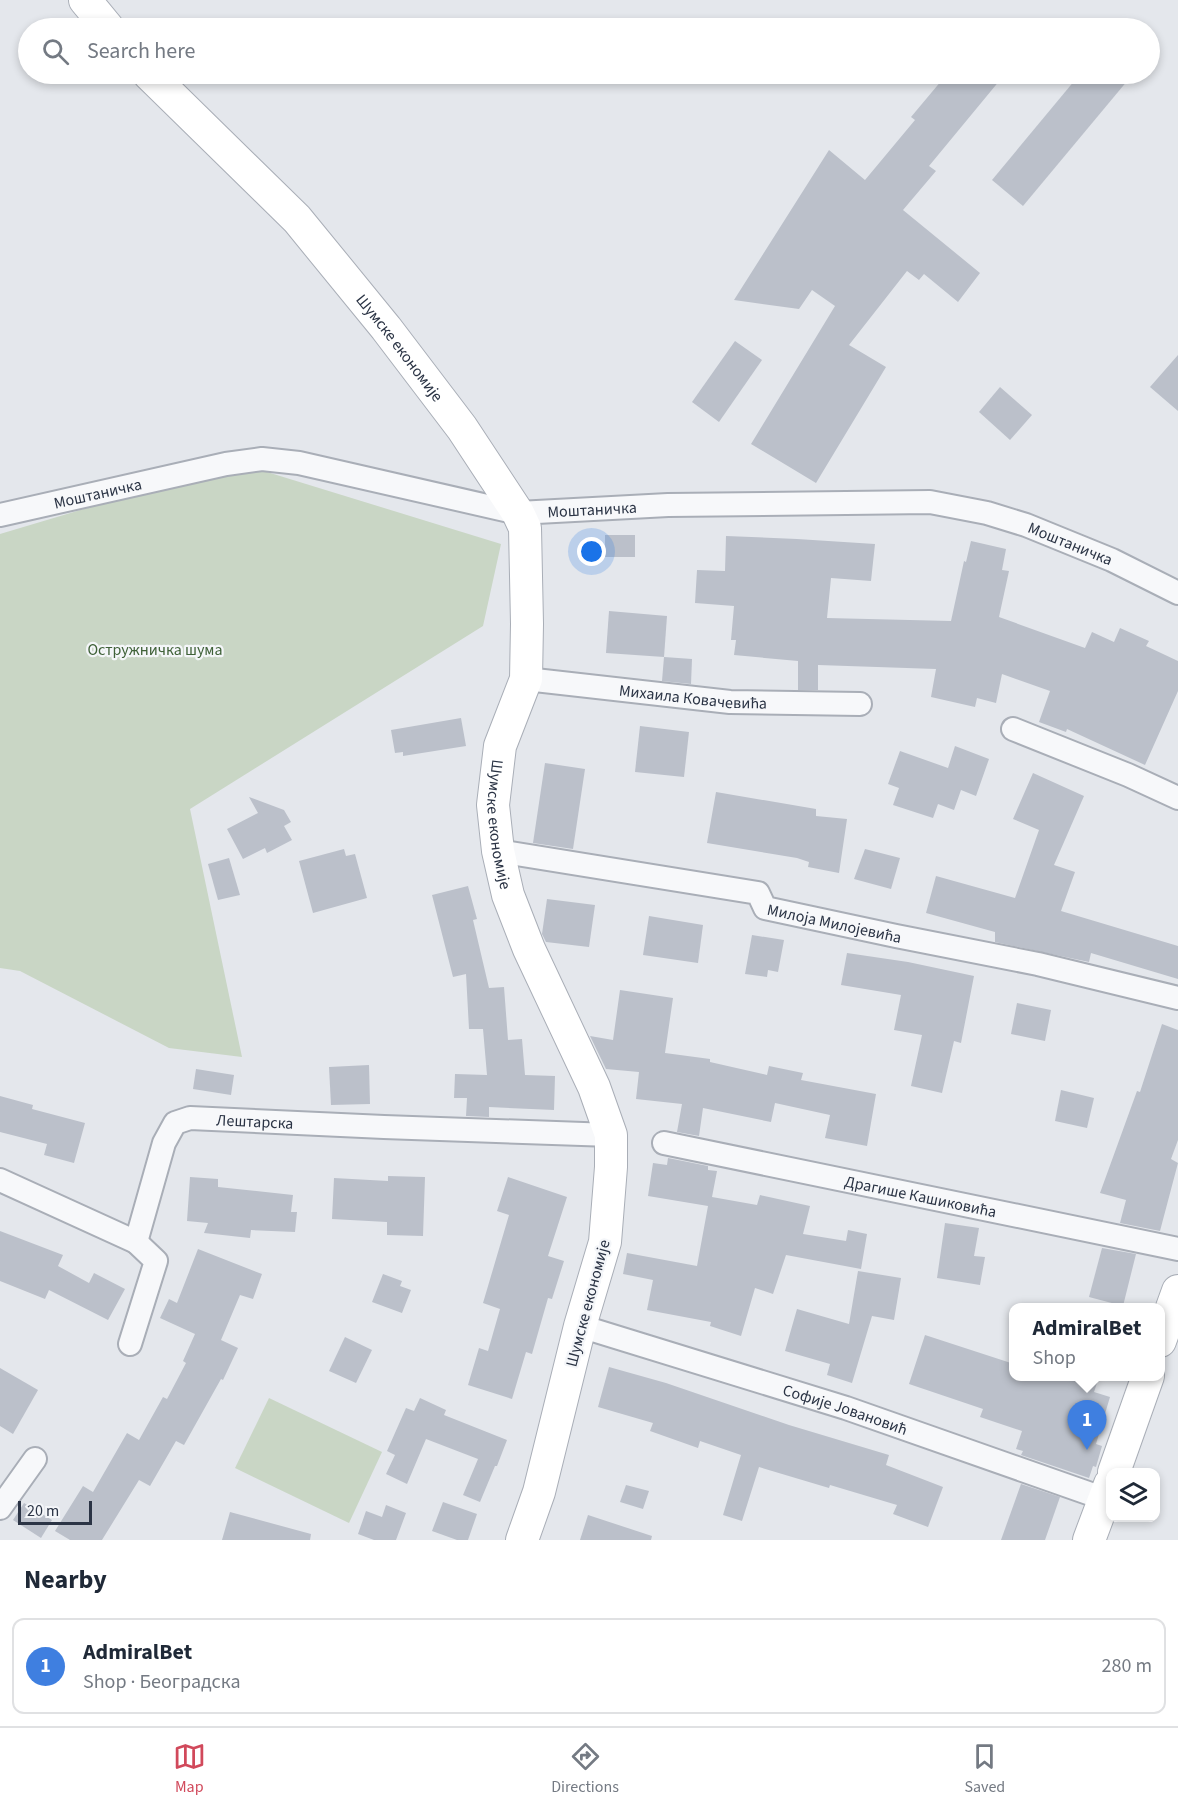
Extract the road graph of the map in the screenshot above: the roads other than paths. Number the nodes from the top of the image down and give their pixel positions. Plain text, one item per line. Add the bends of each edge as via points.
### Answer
1 (85, 0) edge
2 (100, 18) edge
3 (159, 84) edge
4 (518, 513) junction
5 (0, 515) edge
6 (1178, 593) edge
7 (526, 678) junction
8 (860, 704) dead end
9 (1012, 729) dead end
10 (1178, 798) edge
11 (498, 851) junction
12 (1178, 998) edge
13 (610, 1135) junction
14 (664, 1143) dead end
15 (0, 1180) edge
16 (136, 1242) junction
17 (1178, 1249) edge
18 (1178, 1292) edge
19 (580, 1326) junction
20 (1165, 1329) edge
21 (130, 1344) dead end
22 (1147, 1381) edge
23 (35, 1459) dead end
24 (1116, 1468) edge
25 (1106, 1484) edge
26 (1106, 1495) edge
27 (0, 1508) edge
28 (522, 1540) edge
29 (1089, 1540) edge

1 - 2 street
3 - 4 street, Шумске економије via 297,219 462,428
4 - 5 street, Моштаничка via 299,463 262,459
4 - 6 street, Моштаничка via 668,504 930,502 1026,525 1112,560
4 - 7 street, Шумске економије via 525,528
7 - 8 street, Михаила Ковачевића via 730,702
7 - 11 street, Шумске економије via 500,746 493,805
9 - 10 street
11 - 12 street, Милоја Милојевића via 758,893 765,908 1038,964
11 - 13 street, Шумске економије via 508,895 529,949 594,1087
13 - 16 street, Лештарска via 190,1118 175,1123 164,1143
13 - 19 street, Шумске економије via 605,1242
14 - 17 street, Драгише Кашиковића
15 - 16 street
16 - 21 street via 156,1261
18 - 20 street
19 - 25 street, Софије Јовановић
19 - 28 street, Шумске економије via 539,1492
22 - 24 street
23 - 27 street
26 - 29 street

